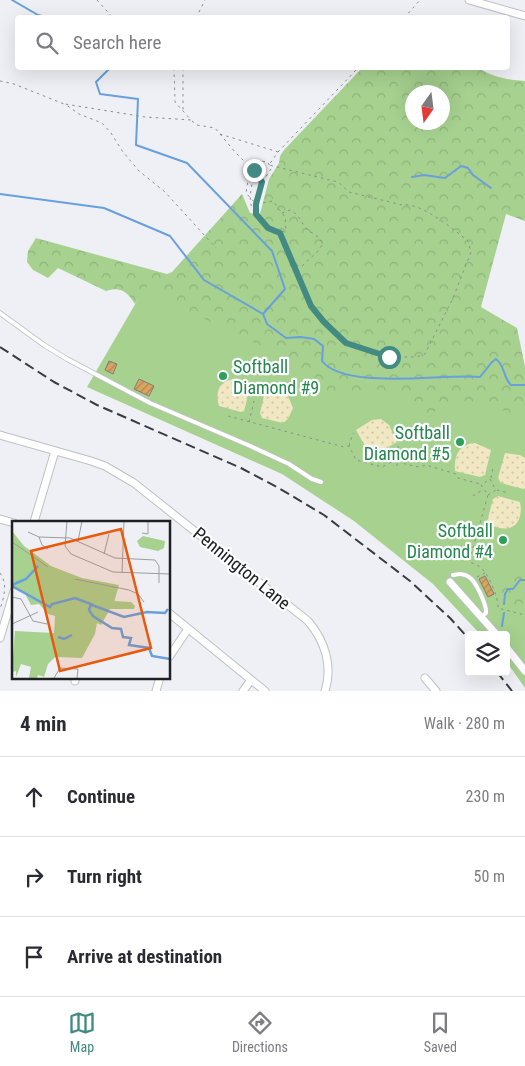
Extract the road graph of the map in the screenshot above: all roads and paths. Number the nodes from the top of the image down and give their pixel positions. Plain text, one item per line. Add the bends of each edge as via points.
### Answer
1 (97, 0) edge
2 (205, 0) edge
3 (420, 0) edge
4 (469, 0) edge
5 (110, 15) edge
6 (198, 15) edge
7 (407, 15) edge
8 (525, 16) edge
9 (174, 70) edge
10 (183, 70) edge
11 (356, 70) edge
12 (0, 81) edge
13 (65, 104) junction
14 (183, 111) junction
15 (191, 120) junction
16 (220, 134) junction
17 (278, 152) junction
18 (269, 165) junction
19 (254, 170) junction
20 (258, 175) junction
21 (253, 178) junction
22 (250, 198) junction
23 (256, 204) junction
24 (282, 213) junction
25 (256, 214) junction
26 (280, 233) junction
27 (216, 248) dead end
28 (292, 264) junction
29 (0, 313) edge
30 (254, 401) dead end
31 (228, 416) dead end
32 (249, 422) junction
33 (353, 433) dead end
34 (0, 435) edge
35 (349, 446) junction
36 (398, 446) dead end
37 (54, 451) junction
38 (398, 458) junction
39 (397, 466) dead end
40 (494, 466) dead end
41 (490, 479) junction
42 (320, 482) dead end
43 (481, 484) junction
44 (485, 489) junction
45 (496, 490) junction
46 (509, 493) dead end
47 (488, 495) junction
48 (473, 496) dead end
49 (34, 521) edge
50 (0, 573) edge
51 (454, 575) dead end
52 (450, 582) dead end
53 (12, 599) edge
54 (0, 609) edge
55 (170, 615) edge
56 (525, 615) edge
57 (481, 617) junction
58 (188, 629) junction
59 (493, 631) edge
60 (0, 638) edge
61 (510, 652) edge
62 (170, 656) edge
63 (525, 671) edge
64 (160, 678) edge
65 (425, 678) dead end
66 (251, 680) junction
67 (156, 691) edge
68 (243, 691) edge
69 (265, 691) edge
70 (325, 691) edge
71 (436, 691) edge

1 - 5 path
2 - 6 path
3 - 7 path
4 - 8 street
9 - 14 path via 175,102
10 - 14 path
11 - 17 path
12 - 13 path
13 - 15 path via 145,117
13 - 27 path via 79,114 102,123 139,171 165,192
14 - 15 path
15 - 16 path via 197,126 215,128
16 - 17 path
16 - 19 path
17 - 18 path
18 - 19 path via 260,161
18 - 20 path via 271,169 265,178
18 - 28 path via 338,182 349,192 408,204 439,218 468,241 471,252 454,298 425,354 416,357 389,357 346,343 311,306
19 - 20 path
20 - 21 path
20 - 23 path via 262,182
21 - 22 path
21 - 22 path via 248,180 246,193
22 - 23 path
22 - 25 path
23 - 24 path via 272,201
23 - 25 path
24 - 26 path via 286,230
24 - 28 path via 290,210 298,214 306,228 319,236 323,244 302,266
25 - 26 path via 268,228
26 - 28 path
29 - 42 lane via 67,360 150,403 289,464
30 - 32 path
31 - 32 path
32 - 35 path
33 - 35 path
34 - 37 street, Pennington Lane
35 - 38 path via 356,460 382,467
36 - 38 path
37 - 49 street
37 - 70 street, Pennington Lane via 104,466 134,483 308,621 325,651 328,668
38 - 39 path
38 - 43 path via 402,458 405,464 419,468 426,465
40 - 41 path
41 - 43 path
41 - 45 path
43 - 44 path
44 - 47 path
44 - 48 path
45 - 46 path
45 - 47 path
47 - 56 path via 469,562 486,573 499,602 498,608
50 - 54 path via 5,583
51 - 57 lane via 467,575 474,581 486,608
52 - 57 street
53 - 60 street
55 - 58 street
57 - 59 street
58 - 62 street
58 - 66 street
61 - 63 street
64 - 67 street
65 - 71 street
66 - 68 street
66 - 69 street

